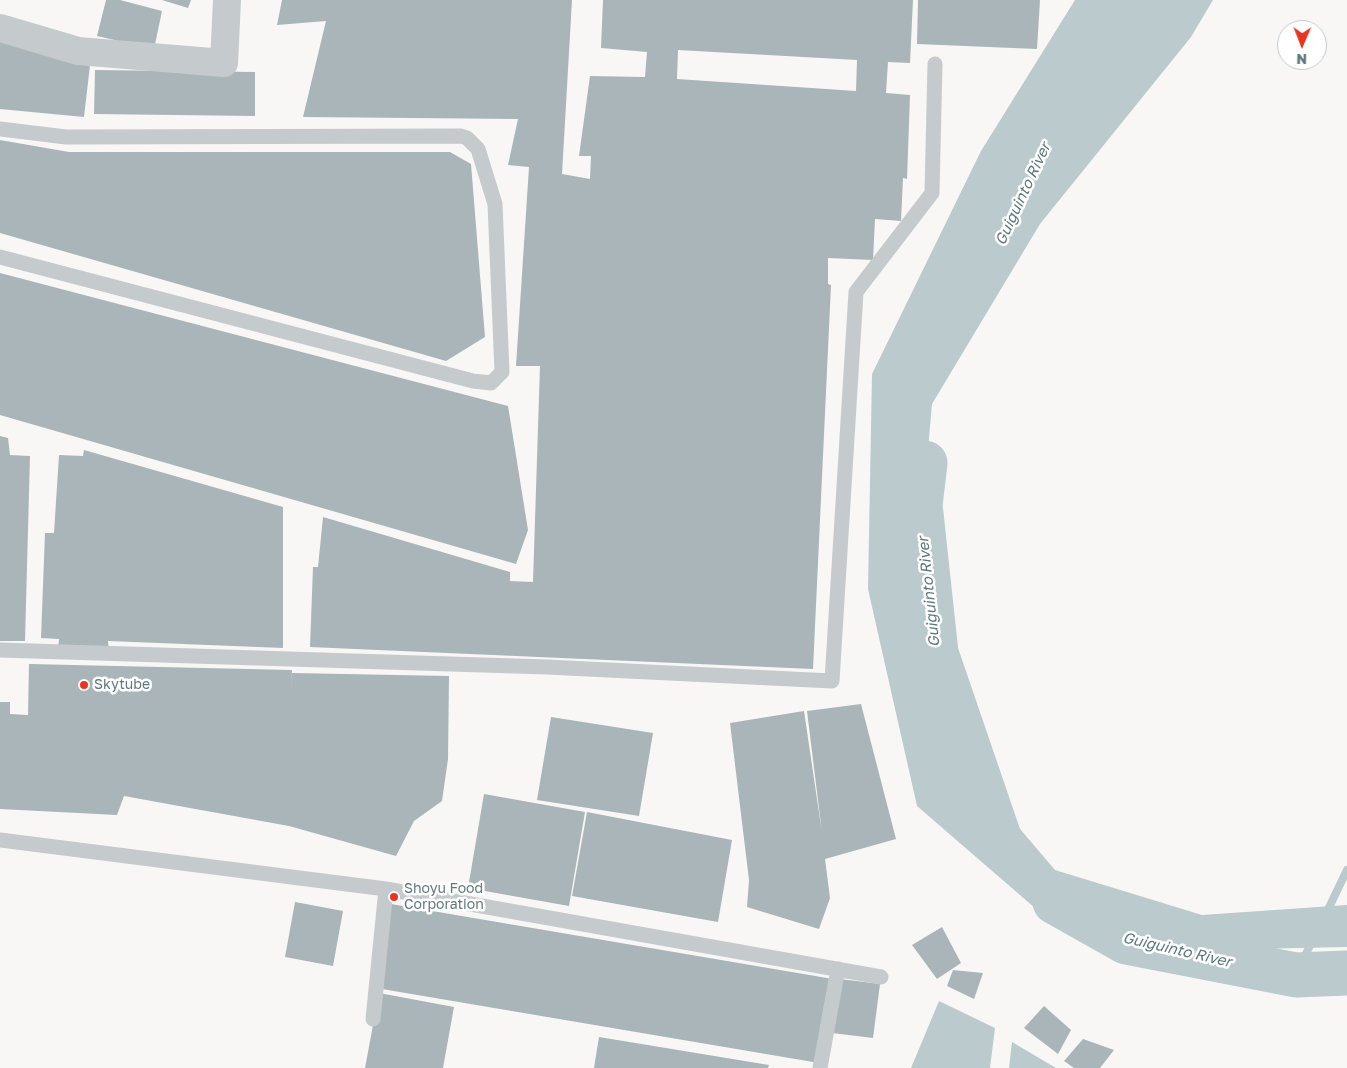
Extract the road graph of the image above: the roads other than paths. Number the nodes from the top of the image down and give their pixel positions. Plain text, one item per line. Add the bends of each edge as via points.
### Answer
1 (228, 0) edge
2 (0, 28) edge
3 (935, 64) dead end
4 (0, 129) edge
5 (0, 257) edge
6 (0, 650) edge
7 (0, 840) edge
8 (386, 889) junction
9 (838, 969) junction
10 (880, 977) dead end
11 (373, 1019) dead end
12 (820, 1068) edge

1 - 2 street via 224,62 78,51
3 - 6 lane via 932,193 856,292 832,681 547,667
4 - 5 lane via 66,136 467,138 478,149 495,204 502,372 491,383 473,381
7 - 8 lane
8 - 9 lane
8 - 11 lane
9 - 10 lane
9 - 12 lane

